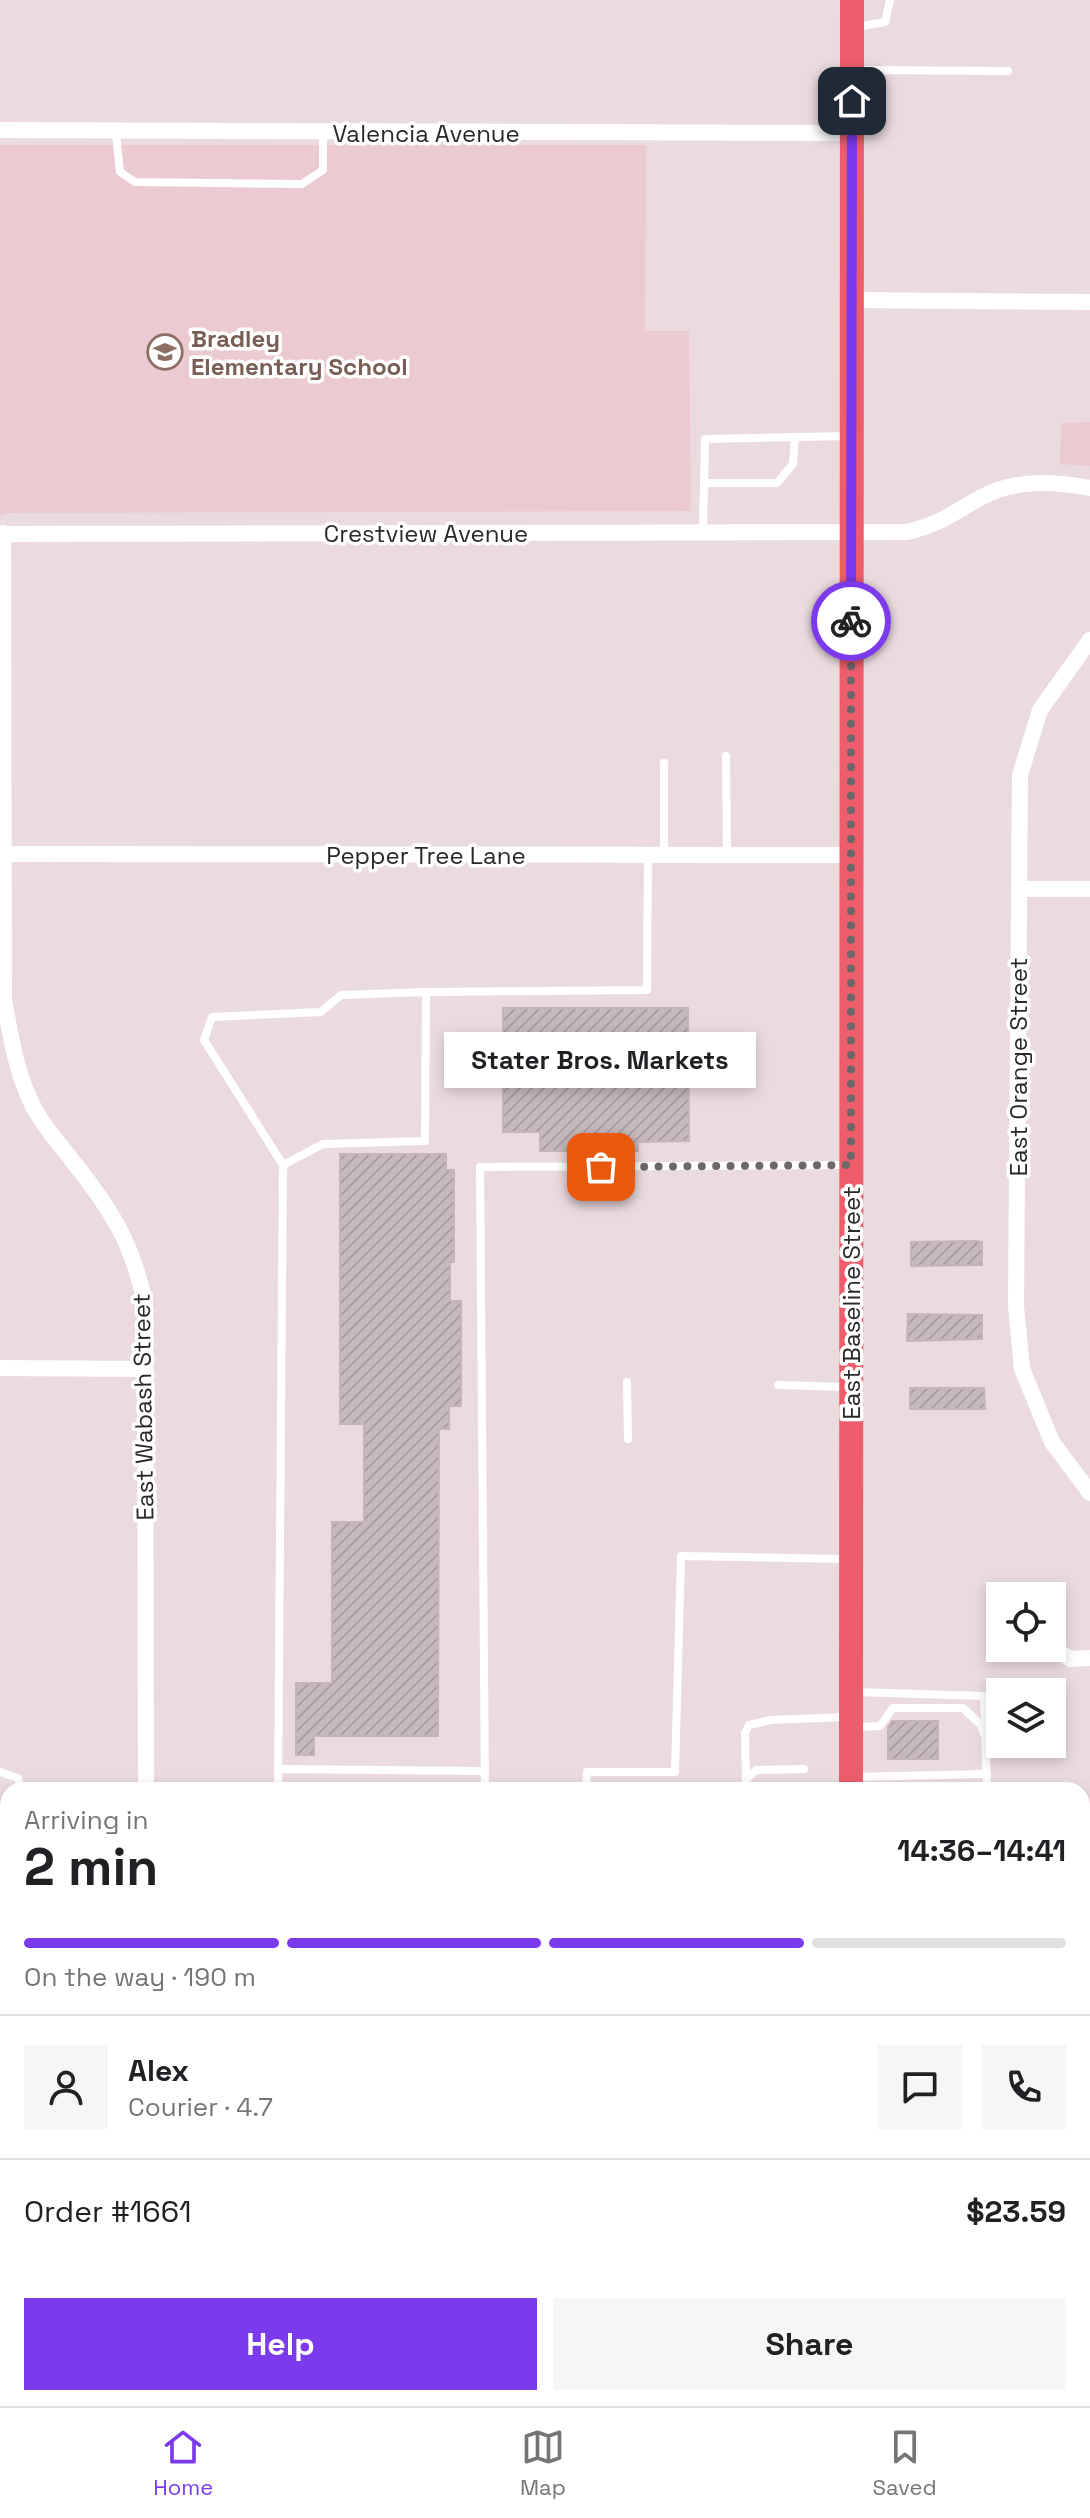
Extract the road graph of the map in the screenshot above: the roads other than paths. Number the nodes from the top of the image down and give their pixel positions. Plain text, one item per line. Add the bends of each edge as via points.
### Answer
1 (852, 0) edge
2 (890, 0) edge
3 (852, 27) junction
4 (852, 70) junction
5 (1008, 71) dead end
6 (0, 130) edge
7 (116, 133) junction
8 (323, 133) junction
9 (851, 133) junction
10 (851, 300) junction
11 (1090, 302) edge
12 (851, 436) junction
13 (795, 437) junction
14 (704, 483) junction
15 (1090, 488) edge
16 (851, 532) junction
17 (1, 533) edge
18 (703, 533) junction
19 (1090, 640) edge
20 (726, 756) dead end
21 (664, 763) dead end
22 (2, 854) edge
23 (656, 855) junction
24 (727, 855) junction
25 (851, 855) junction
26 (1019, 889) junction
27 (1090, 889) edge
28 (426, 992) junction
29 (2, 996) edge
30 (283, 1165) junction
31 (851, 1165) junction
32 (0, 1368) edge
33 (146, 1369) junction
34 (627, 1382) dead end
35 (778, 1385) dead end
36 (851, 1387) junction
37 (628, 1439) dead end
38 (1090, 1493) edge
39 (851, 1559) junction
40 (1066, 1656) edge
41 (1090, 1658) edge
42 (851, 1692) junction
43 (851, 1722) junction
44 (986, 1729) edge
45 (986, 1742) edge
46 (987, 1758) edge
47 (278, 1769) junction
48 (804, 1769) dead end
49 (485, 1771) junction
50 (0, 1772) edge
51 (987, 1774) junction
52 (746, 1780) joint
53 (19, 1782) edge
54 (146, 1782) edge
55 (278, 1782) edge
56 (485, 1782) edge
57 (586, 1782) edge
58 (851, 1782) edge
59 (878, 1782) edge
60 (987, 1782) edge

1 - 3 main road, East Baseline Street
2 - 3 lane via 885,22
3 - 4 main road, East Baseline Street
4 - 5 lane
4 - 9 main road, East Baseline Street
6 - 7 street, Valencia Avenue
7 - 8 street, Valencia Avenue
7 - 8 lane via 120,172 135,182 302,184 323,170
8 - 9 street, Valencia Avenue
9 - 10 main road, East Baseline Street
10 - 11 street
10 - 12 main road, East Baseline Street
12 - 13 lane
12 - 16 main road, East Baseline Street
13 - 14 lane via 793,464 777,483
13 - 14 lane via 705,439
14 - 18 lane
15 - 16 street, Crestview Avenue via 1024,482 984,495 932,526 907,532
16 - 18 street, Crestview Avenue
16 - 25 main road, East Baseline Street
17 - 18 street, Crestview Avenue
17 - 22 street, East Wabash Street
19 - 26 street, East Orange Street via 1040,710 1020,775
20 - 24 lane
21 - 23 lane
22 - 23 street, Pepper Tree Lane
22 - 29 street, East Wabash Street
23 - 24 street, Pepper Tree Lane
23 - 28 lane via 647,990
24 - 25 street, Pepper Tree Lane
25 - 31 main road, East Baseline Street
26 - 27 street
26 - 38 street, East Orange Street via 1016,1306 1022,1369 1052,1442
28 - 30 lane via 425,1141 323,1144
28 - 30 lane via 341,995 321,1012 212,1017 204,1040
29 - 33 street, East Wabash Street via 14,1052 38,1116 98,1193 137,1266 145,1304
30 - 47 lane
31 - 36 main road, East Baseline Street
31 - 49 lane via 480,1167
32 - 33 street
33 - 54 street, East Wabash Street
34 - 37 lane
35 - 36 lane
36 - 39 main road, East Baseline Street
39 - 42 main road, East Baseline Street
39 - 57 lane via 681,1556 675,1772 587,1772
40 - 41 street
42 - 43 main road, East Baseline Street
42 - 44 lane via 984,1696
43 - 45 lane via 880,1726 893,1708 963,1708 981,1725
43 - 52 lane via 771,1720 749,1725
43 - 58 main road, East Baseline Street
46 - 51 lane
47 - 49 lane
47 - 55 lane
48 - 52 lane via 756,1770
49 - 56 lane
50 - 53 lane
51 - 59 lane
51 - 60 lane

